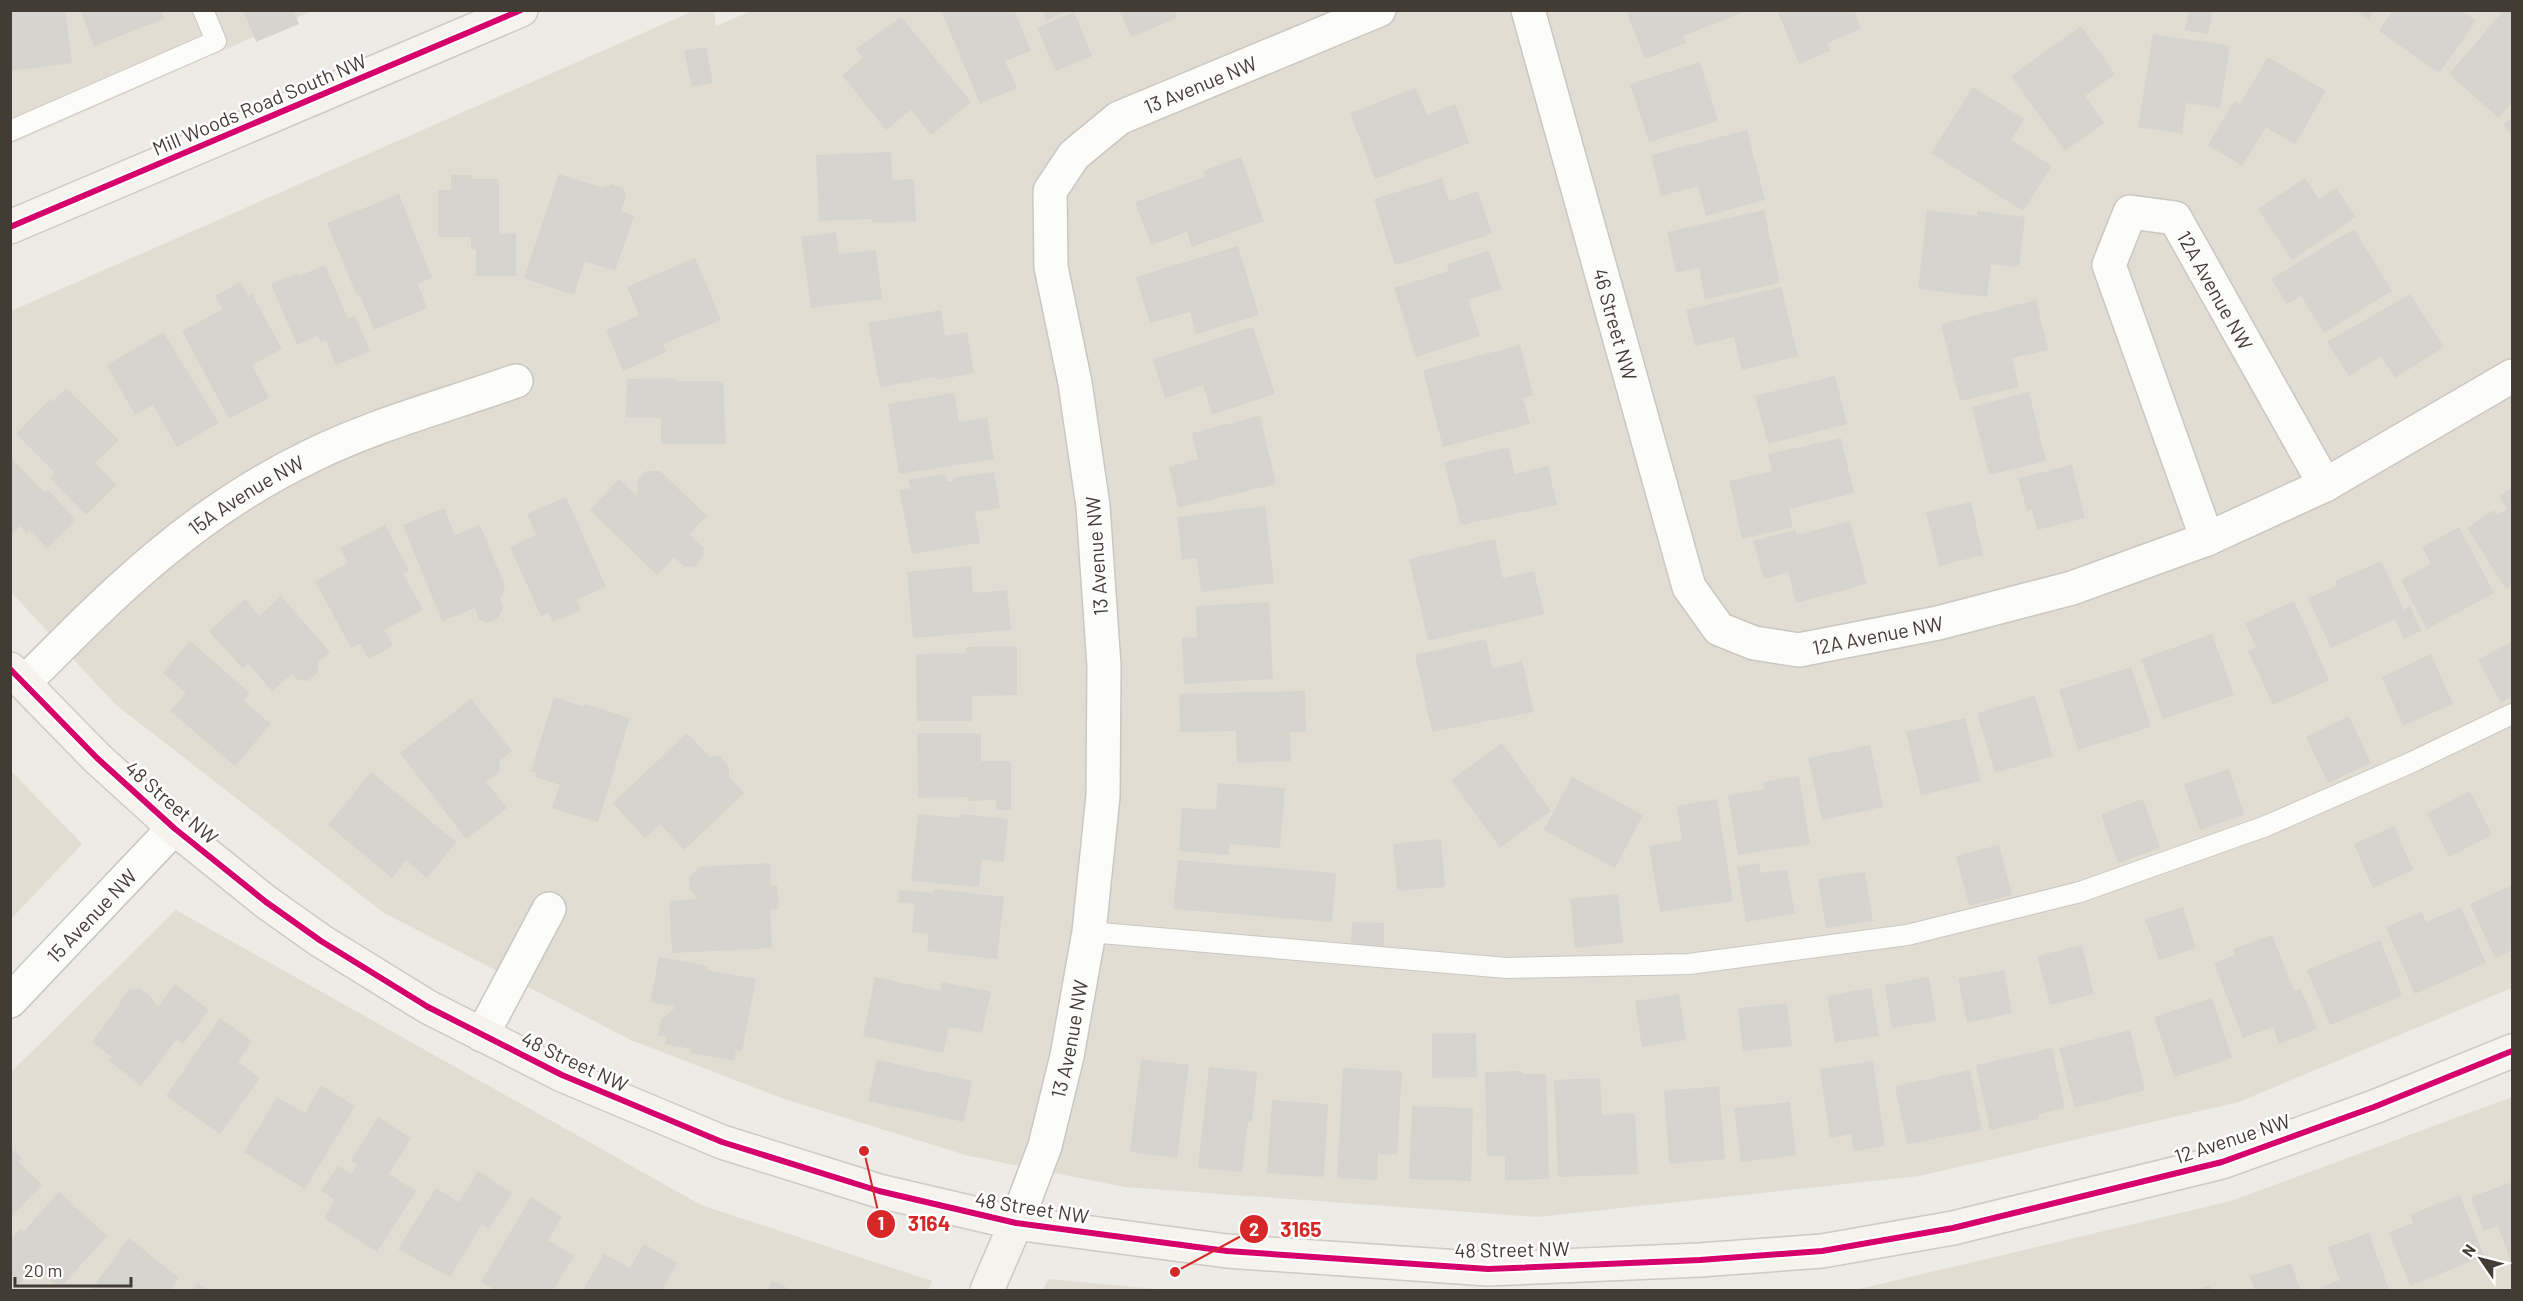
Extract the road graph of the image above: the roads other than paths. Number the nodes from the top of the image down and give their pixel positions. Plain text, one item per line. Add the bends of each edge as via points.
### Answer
1 (203, 10) edge
2 (520, 10) edge
3 (1379, 10) edge
4 (1528, 10) edge
5 (10, 130) edge
6 (10, 227) edge
7 (2512, 376) edge
8 (516, 381) dead end
9 (2325, 485) junction
10 (2207, 539) junction
11 (1719, 629) joint
12 (17, 676) edge
13 (2512, 714) edge
14 (174, 828) junction
15 (549, 909) dead end
16 (1089, 932) junction
17 (10, 1001) edge
18 (482, 1035) junction
19 (2512, 1051) edge
20 (1016, 1223) junction
21 (1953, 1228) joint
22 (987, 1290) edge

1 - 5 lane via 216,42
2 - 6 street, Mill Woods Road South NW
3 - 16 street, 13 Avenue NW via 1119,118 1074,155 1050,191 1051,267 1075,383 1093,506 1104,666 1103,796
4 - 11 street, 46 Street NW via 1689,587
7 - 9 street, 12A Avenue NW
8 - 12 street, 15A Avenue NW via 312,455 228,502 154,557
9 - 10 street, 12A Avenue NW
9 - 10 street, 12A Avenue NW via 2175,218 2130,212 2109,265
10 - 11 street, 12A Avenue NW via 2072,588 1938,623 1799,650 1754,643
12 - 14 street, 48 Street NW via 97,758
13 - 16 lane via 2266,826 2080,892 1907,935 1689,964 1508,968
14 - 17 street, 15 Avenue NW
14 - 18 street, 48 Street NW via 266,903 321,941 428,1007
15 - 18 street
16 - 20 street, 13 Avenue NW via 1056,1104 1036,1173
18 - 20 street, 48 Street NW via 562,1075 722,1142 879,1191
19 - 21 street, 12 Avenue NW via 2222,1162
20 - 21 street, 48 Street NW via 1227,1251 1488,1269 1822,1251
20 - 22 street, 13 Avenue NW

